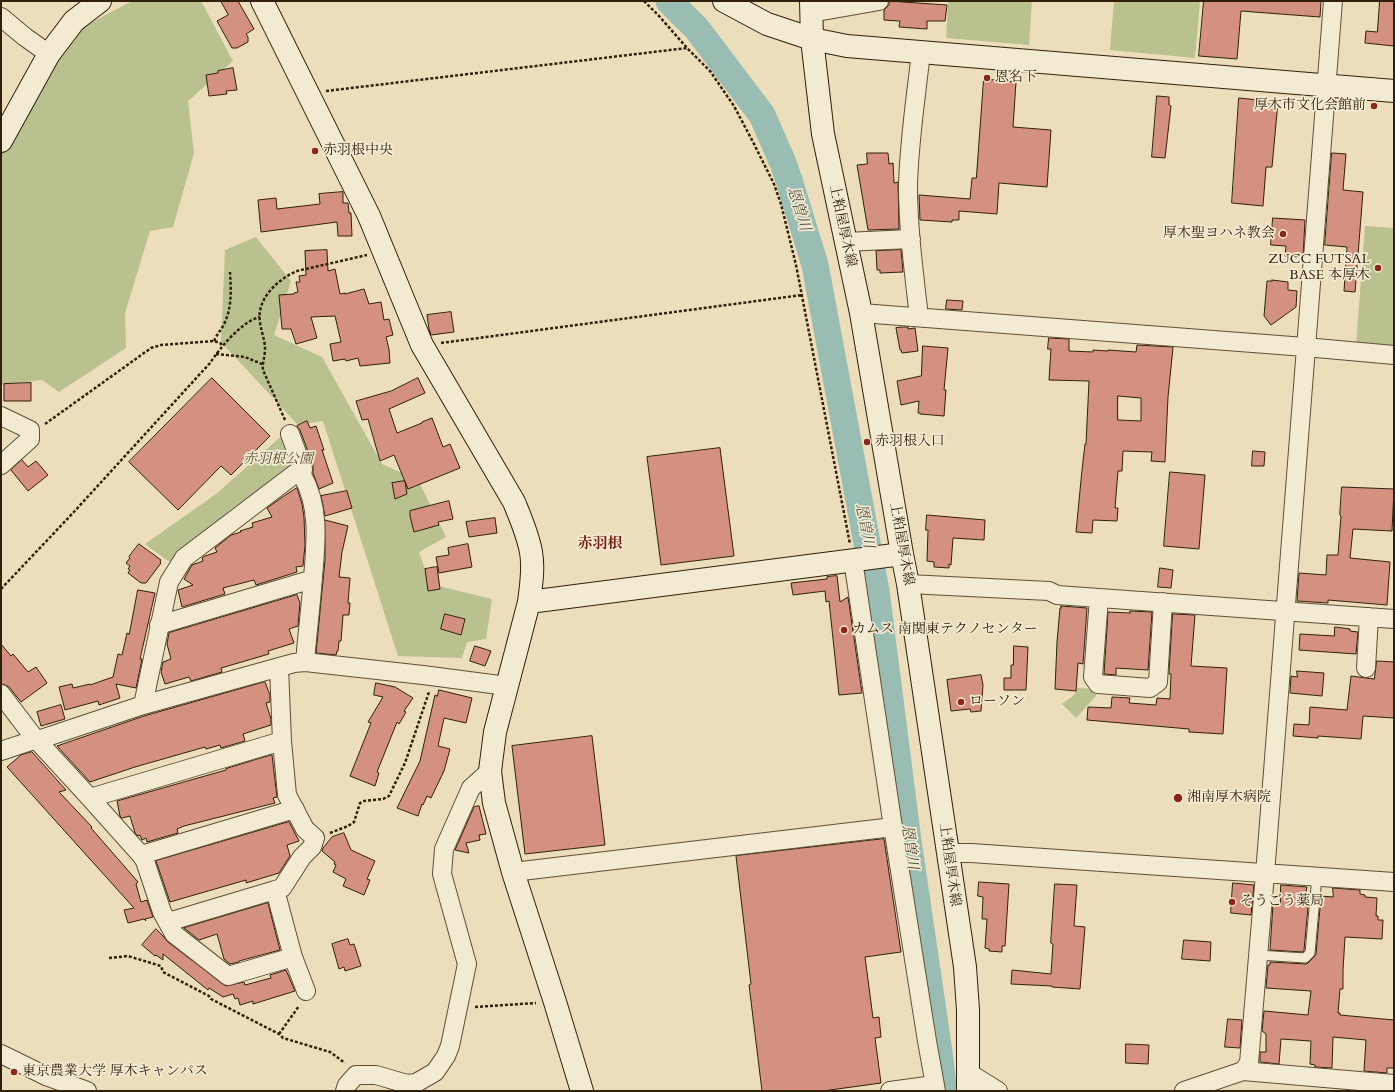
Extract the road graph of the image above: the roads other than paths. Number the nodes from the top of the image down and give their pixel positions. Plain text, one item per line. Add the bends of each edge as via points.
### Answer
1 (100, 1) edge
2 (262, 1) edge
3 (724, 1) edge
4 (879, 1) edge
5 (1333, 1) edge
6 (811, 7) edge
7 (1, 17) edge
8 (812, 38) junction
9 (921, 52) junction
10 (49, 54) junction
11 (1326, 85) junction
12 (1394, 91) edge
13 (1, 141) edge
14 (911, 239) junction
15 (845, 242) junction
16 (861, 313) junction
17 (919, 317) junction
18 (1305, 347) junction
19 (1394, 355) edge
20 (1, 416) edge
21 (290, 434) road end
22 (1, 465) edge
23 (302, 475) junction
24 (893, 555) junction
25 (854, 560) junction
26 (313, 579) junction
27 (908, 584) junction
28 (1099, 598) junction
29 (529, 602) junction
30 (1163, 602) junction
31 (1285, 611) junction
32 (1369, 618) junction
33 (1394, 619) edge
34 (159, 625) junction
35 (305, 662) junction
36 (279, 668) junction
37 (1366, 668) dead end
38 (507, 686) junction
39 (1, 694) edge
40 (143, 705) junction
41 (38, 740) junction
42 (282, 741) junction
43 (1, 751) edge
44 (490, 771) junction
45 (90, 798) junction
46 (295, 809) junction
47 (893, 827) junction
48 (948, 853) junction
49 (141, 855) junction
50 (512, 872) junction
51 (1265, 874) junction
52 (1317, 876) junction
53 (1394, 882) edge
54 (275, 890) junction
55 (168, 922) junction
56 (1258, 955) junction
57 (293, 957) junction
58 (306, 991) road end
59 (1, 1054) edge
60 (1243, 1071) junction
61 (969, 1082) edge
62 (1394, 1084) edge
63 (935, 1088) edge
64 (87, 1091) edge
65 (345, 1091) edge
66 (582, 1091) edge
67 (890, 1091) edge
68 (998, 1091) edge
69 (1184, 1091) edge

1 - 10 street via 74,21
2 - 29 street via 369,216 422,345 514,502 531,553 532,580
3 - 8 street via 767,24
4 - 6 street
5 - 11 street
6 - 8 street, 上粕屋厚木線
7 - 10 street
8 - 9 street via 847,46
8 - 15 street, 上粕屋厚木線 via 823,134
9 - 11 street
9 - 14 street via 910,148 908,186
10 - 13 street
11 - 12 street
11 - 18 street
14 - 15 street
14 - 17 street
15 - 16 street, 上粕屋厚木線
16 - 17 street
16 - 24 street, 上粕屋厚木線
17 - 18 street
18 - 19 street
18 - 31 street
20 - 22 street via 34,433
21 - 23 street via 303,469
23 - 26 street via 314,504 316,527
23 - 34 street via 296,474 184,558 170,582
24 - 25 street
24 - 27 street, 上粕屋厚木線
25 - 29 street
25 - 47 street
26 - 34 street
26 - 35 street
27 - 28 street via 1049,591 1057,595
27 - 48 street, 上粕屋厚木線
28 - 30 street
28 - 30 street via 1093,677 1098,684 1150,688 1158,682
29 - 38 street
30 - 31 street
31 - 32 street
31 - 51 street
32 - 33 street
32 - 37 street
34 - 40 street
35 - 36 street
35 - 38 street
36 - 40 street
36 - 42 street
38 - 44 street via 495,732
39 - 41 street
40 - 41 street
41 - 43 street
41 - 45 street
42 - 45 street
42 - 46 street via 287,795
44 - 50 street via 494,803
44 - 65 street via 471,788 444,849 442,874 468,964 446,1056 435,1072 416,1083 407,1084 376,1075 356,1075
45 - 49 street
46 - 49 street
46 - 54 street via 305,829 315,838 312,847 302,857 282,888
47 - 50 street
47 - 63 street
48 - 51 street
48 - 61 street, 上粕屋厚木線 via 965,967
49 - 55 street
50 - 66 street
51 - 52 street
51 - 56 street
52 - 53 street
52 - 56 lane via 1310,953 1305,958
54 - 55 street
54 - 57 street
55 - 57 street via 174,934 228,976
56 - 60 street via 1249,1063
57 - 58 street
59 - 64 street via 46,1076
60 - 62 street
60 - 69 street
61 - 68 street
63 - 67 street

